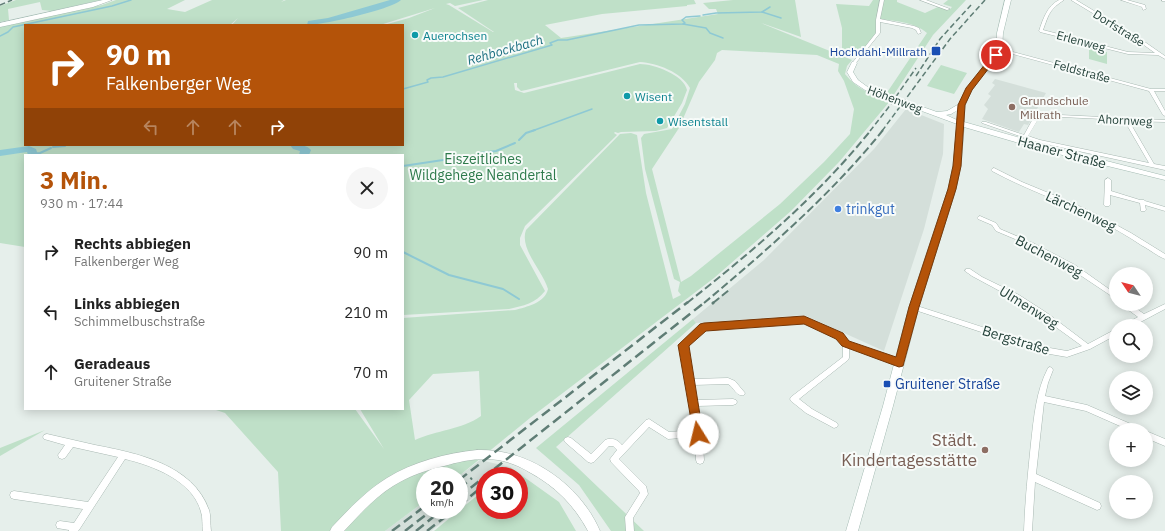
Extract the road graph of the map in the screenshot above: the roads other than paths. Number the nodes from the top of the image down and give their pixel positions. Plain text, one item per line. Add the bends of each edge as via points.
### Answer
1 (109, 0) edge
2 (882, 0) edge
3 (922, 0) edge
4 (1008, 0) edge
5 (1062, 0) edge
6 (1073, 0) edge
7 (1123, 0) edge
8 (948, 9) dead end
9 (1144, 9) dead end
10 (878, 20) junction
11 (0, 25) edge
12 (919, 33) dead end
13 (999, 49) junction
14 (1159, 54) junction
15 (1165, 58) edge
16 (854, 63) joint
17 (1151, 90) junction
18 (1165, 90) edge
19 (962, 105) junction
20 (935, 114) junction
21 (1165, 115) edge
22 (1126, 120) junction
23 (1165, 121) edge
24 (960, 123) junction
25 (983, 126) junction
26 (1025, 137) junction
27 (959, 142) junction
28 (1153, 166) junction
29 (1165, 168) edge
30 (994, 170) dead end
31 (1165, 178) edge
32 (1108, 180) dead end
33 (1108, 192) junction
34 (1142, 201) junction
35 (1107, 205) dead end
36 (1165, 209) edge
37 (1143, 210) dead end
38 (980, 218) dead end
39 (1165, 257) edge
40 (968, 271) dead end
41 (1109, 292) edge
42 (1165, 306) edge
43 (914, 307) junction
44 (1135, 311) edge
45 (1143, 317) junction
46 (1139, 319) edge
47 (1109, 336) edge
48 (846, 344) junction
49 (1088, 347) junction
50 (899, 363) junction
51 (1050, 370) dead end
52 (690, 382) junction
53 (741, 393) dead end
54 (1041, 398) junction
55 (733, 402) dead end
56 (693, 403) junction
57 (1121, 423) edge
58 (834, 425) dead end
59 (698, 434) junction
60 (48, 437) dead end
61 (1153, 437) edge
62 (568, 440) dead end
63 (71, 443) junction
64 (1165, 443) edge
65 (623, 450) junction
66 (62, 454) dead end
67 (124, 454) junction
68 (700, 460) dead end
69 (1031, 476) junction
70 (14, 495) dead end
71 (90, 506) junction
72 (1097, 506) dead end
73 (60, 525) dead end
74 (74, 529) edge
75 (207, 531) edge
76 (336, 531) edge
77 (594, 531) edge
78 (630, 531) edge
79 (852, 531) edge
80 (1028, 531) edge

1 - 11 main road
2 - 10 street, Höhenweg
3 - 8 street
4 - 13 main road
5 - 14 street, Erlenweg via 1052,4 1041,31 1128,53
6 - 14 street, Dorfstraße
7 - 9 street via 1144,6
10 - 12 street via 913,27 918,29
10 - 16 street, Höhenweg via 876,37
13 - 17 street, Feldstraße
13 - 19 main road via 969,90
14 - 15 street, Dorfstraße
16 - 20 main road, Höhenweg via 850,72 861,85
17 - 18 street, Feldstraße
17 - 21 street, Ahornweg
19 - 20 main road via 949,113
19 - 24 main road
20 - 24 main road, Höhenweg
22 - 23 street, Ahornweg
22 - 26 street, Ahornweg via 1039,115
22 - 28 street
24 - 25 main road, Haaner Straße
24 - 27 main road
25 - 26 street
25 - 27 main road
25 - 31 main road, Haaner Straße via 1086,159
26 - 28 street
27 - 43 main road via 952,189
28 - 29 street
30 - 39 street, Lärchenweg via 1105,221
32 - 33 street
33 - 34 street
33 - 35 street
34 - 36 street
34 - 37 street
38 - 41 street, Buchenweg via 994,224 998,230 1031,244 1073,267
40 - 49 street, Ulmenweg via 1017,297
42 - 45 street
43 - 49 street, Bergstraße via 1044,350 1067,354
43 - 50 main road
44 - 45 street
45 - 46 street
47 - 49 street, Bergstraße
48 - 50 street
48 - 52 street via 840,336 804,320 704,327 684,345
48 - 58 street via 846,358 794,399
50 - 79 main road
51 - 54 street via 1045,379
52 - 53 street via 728,381
52 - 56 street
54 - 57 street via 1087,408
54 - 69 street
55 - 56 street
56 - 59 street
59 - 65 street via 668,436 649,422
59 - 68 street
60 - 63 street
61 - 64 street
62 - 65 street via 591,459 608,442 615,443
63 - 66 street
63 - 67 street
65 - 78 street via 614,459 643,489 644,494 629,517
67 - 71 street
67 - 75 street via 168,469 185,480 197,494 205,511
69 - 72 street
69 - 80 street
70 - 71 street
71 - 74 street
73 - 74 street
76 - 77 street via 390,482 436,462 479,455 508,458 556,481 576,503

